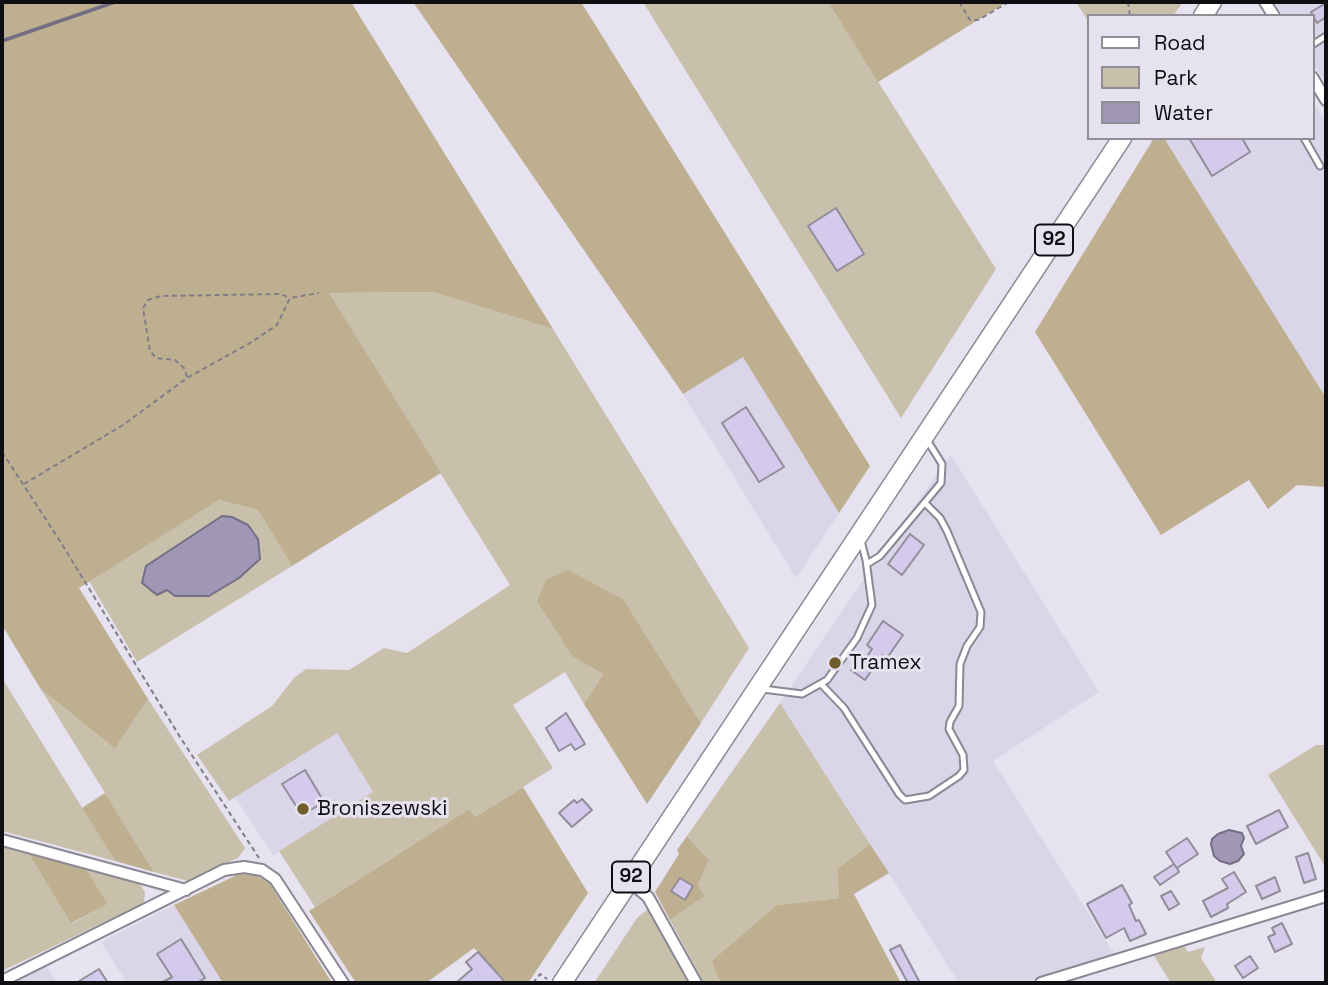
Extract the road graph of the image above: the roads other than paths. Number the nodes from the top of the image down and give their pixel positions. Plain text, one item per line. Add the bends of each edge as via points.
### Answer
1 (1314, 80) edge
2 (1326, 100) edge
3 (1121, 140) edge
4 (1305, 140) edge
5 (1320, 166) dead end
6 (924, 436) junction
7 (925, 503) junction
8 (859, 534) junction
9 (867, 564) junction
10 (821, 684) junction
11 (756, 688) junction
12 (2, 840) edge
13 (629, 881) junction
14 (186, 890) junction
15 (1326, 896) edge
16 (2, 981) edge
17 (343, 983) edge
18 (562, 983) edge
19 (696, 983) edge
20 (1041, 983) edge

1 - 2 street
3 - 6 main road, 92
4 - 5 lane
6 - 7 lane via 942,464 941,483
6 - 8 main road, 92
7 - 9 lane via 880,556
7 - 10 lane via 947,531 982,619 960,664 959,706 949,729 963,755 964,769 929,796 905,800 844,708
8 - 9 lane
8 - 11 main road, 92
9 - 10 lane via 872,605 858,638
10 - 11 lane via 802,694
11 - 13 main road, 92
12 - 14 street
13 - 18 main road, 92
13 - 19 street via 648,897
14 - 16 street
14 - 17 street via 235,867 253,867 268,874 281,886
15 - 20 street

